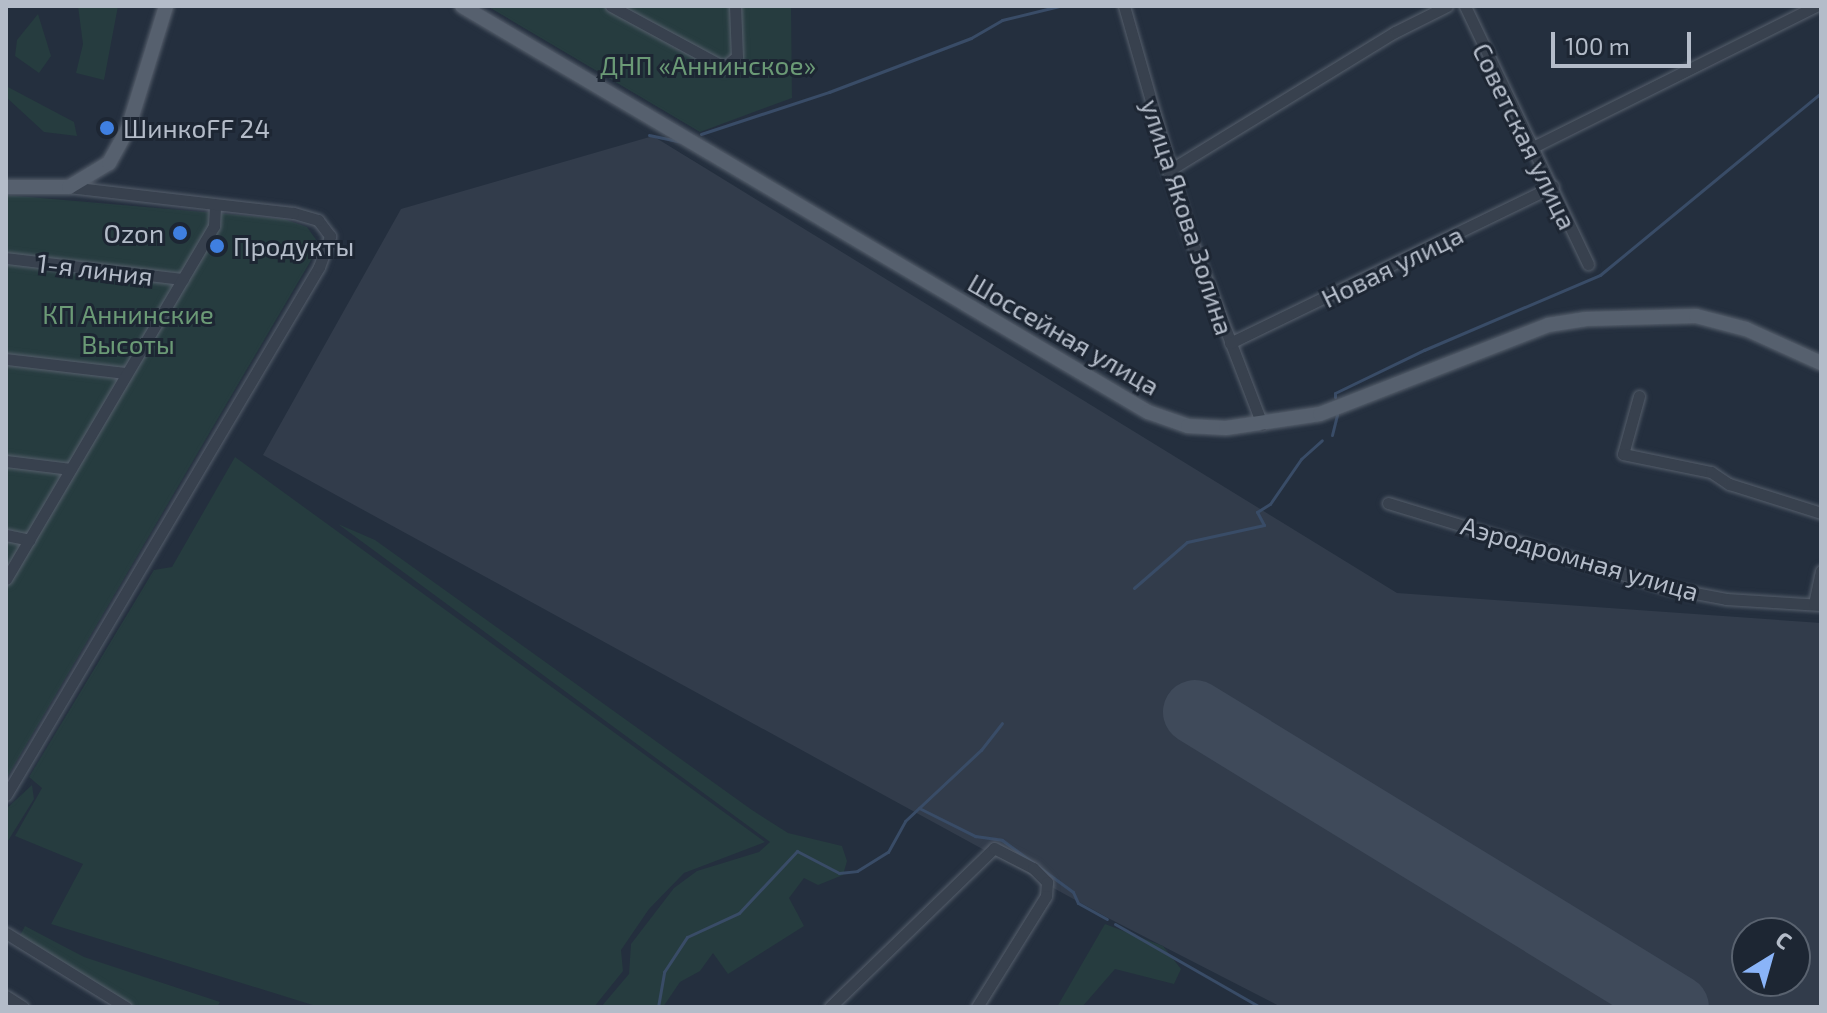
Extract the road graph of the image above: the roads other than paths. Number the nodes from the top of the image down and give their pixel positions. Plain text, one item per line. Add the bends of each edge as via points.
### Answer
1 (166, 6) edge
2 (462, 6) edge
3 (611, 6) edge
4 (637, 6) edge
5 (735, 6) edge
6 (1124, 6) edge
7 (1447, 6) edge
8 (1465, 6) edge
9 (1816, 6) edge
10 (637, 22) junction
11 (1533, 147) junction
12 (1168, 171) junction
13 (1553, 186) junction
14 (6, 187) edge
15 (69, 187) junction
16 (215, 205) junction
17 (6, 258) edge
18 (1588, 264) dead end
19 (183, 279) junction
20 (1230, 343) junction
21 (6, 359) edge
22 (1821, 363) edge
23 (126, 373) junction
24 (1639, 396) dead end
25 (1262, 424) junction
26 (6, 461) edge
27 (71, 469) junction
28 (1388, 503) dead end
29 (1821, 513) edge
30 (6, 535) edge
31 (29, 540) junction
32 (1821, 571) edge
33 (6, 579) edge
34 (1818, 605) edge
35 (6, 795) edge
36 (6, 933) edge
37 (6, 996) edge
38 (23, 1007) edge
39 (126, 1007) edge
40 (830, 1007) edge
41 (977, 1007) edge

1 - 15 main road via 120,147 92,178
2 - 25 main road, Шоссейная улица via 684,132 1148,412 1188,426
3 - 10 street
4 - 10 street
5 - 10 street via 737,57 728,66 712,63
6 - 12 street, улица Якова Золина
7 - 12 street via 1395,32
8 - 11 street, Советская улица
9 - 11 street
11 - 13 street, Советская улица
12 - 20 street, улица Якова Золина
13 - 18 street, Советская улица
13 - 20 street, Новая улица
14 - 15 main road
15 - 16 street
16 - 19 street via 214,226
16 - 35 street via 318,220 330,236 326,253
17 - 19 street, 1-я линия
19 - 23 street
20 - 25 street, улица Якова Золина
21 - 23 street
22 - 25 main road, Шоссейная улица via 1746,329 1696,316 1585,319 1548,325 1363,401
23 - 27 street
24 - 29 street via 1623,454 1711,472 1729,484
26 - 27 street
27 - 31 street
28 - 34 street, Аэродромная улица via 1668,588 1726,599
30 - 31 street
31 - 33 street
32 - 34 street
36 - 39 street
37 - 38 street
40 - 41 street via 994,848 1033,868 1047,882 1046,896

